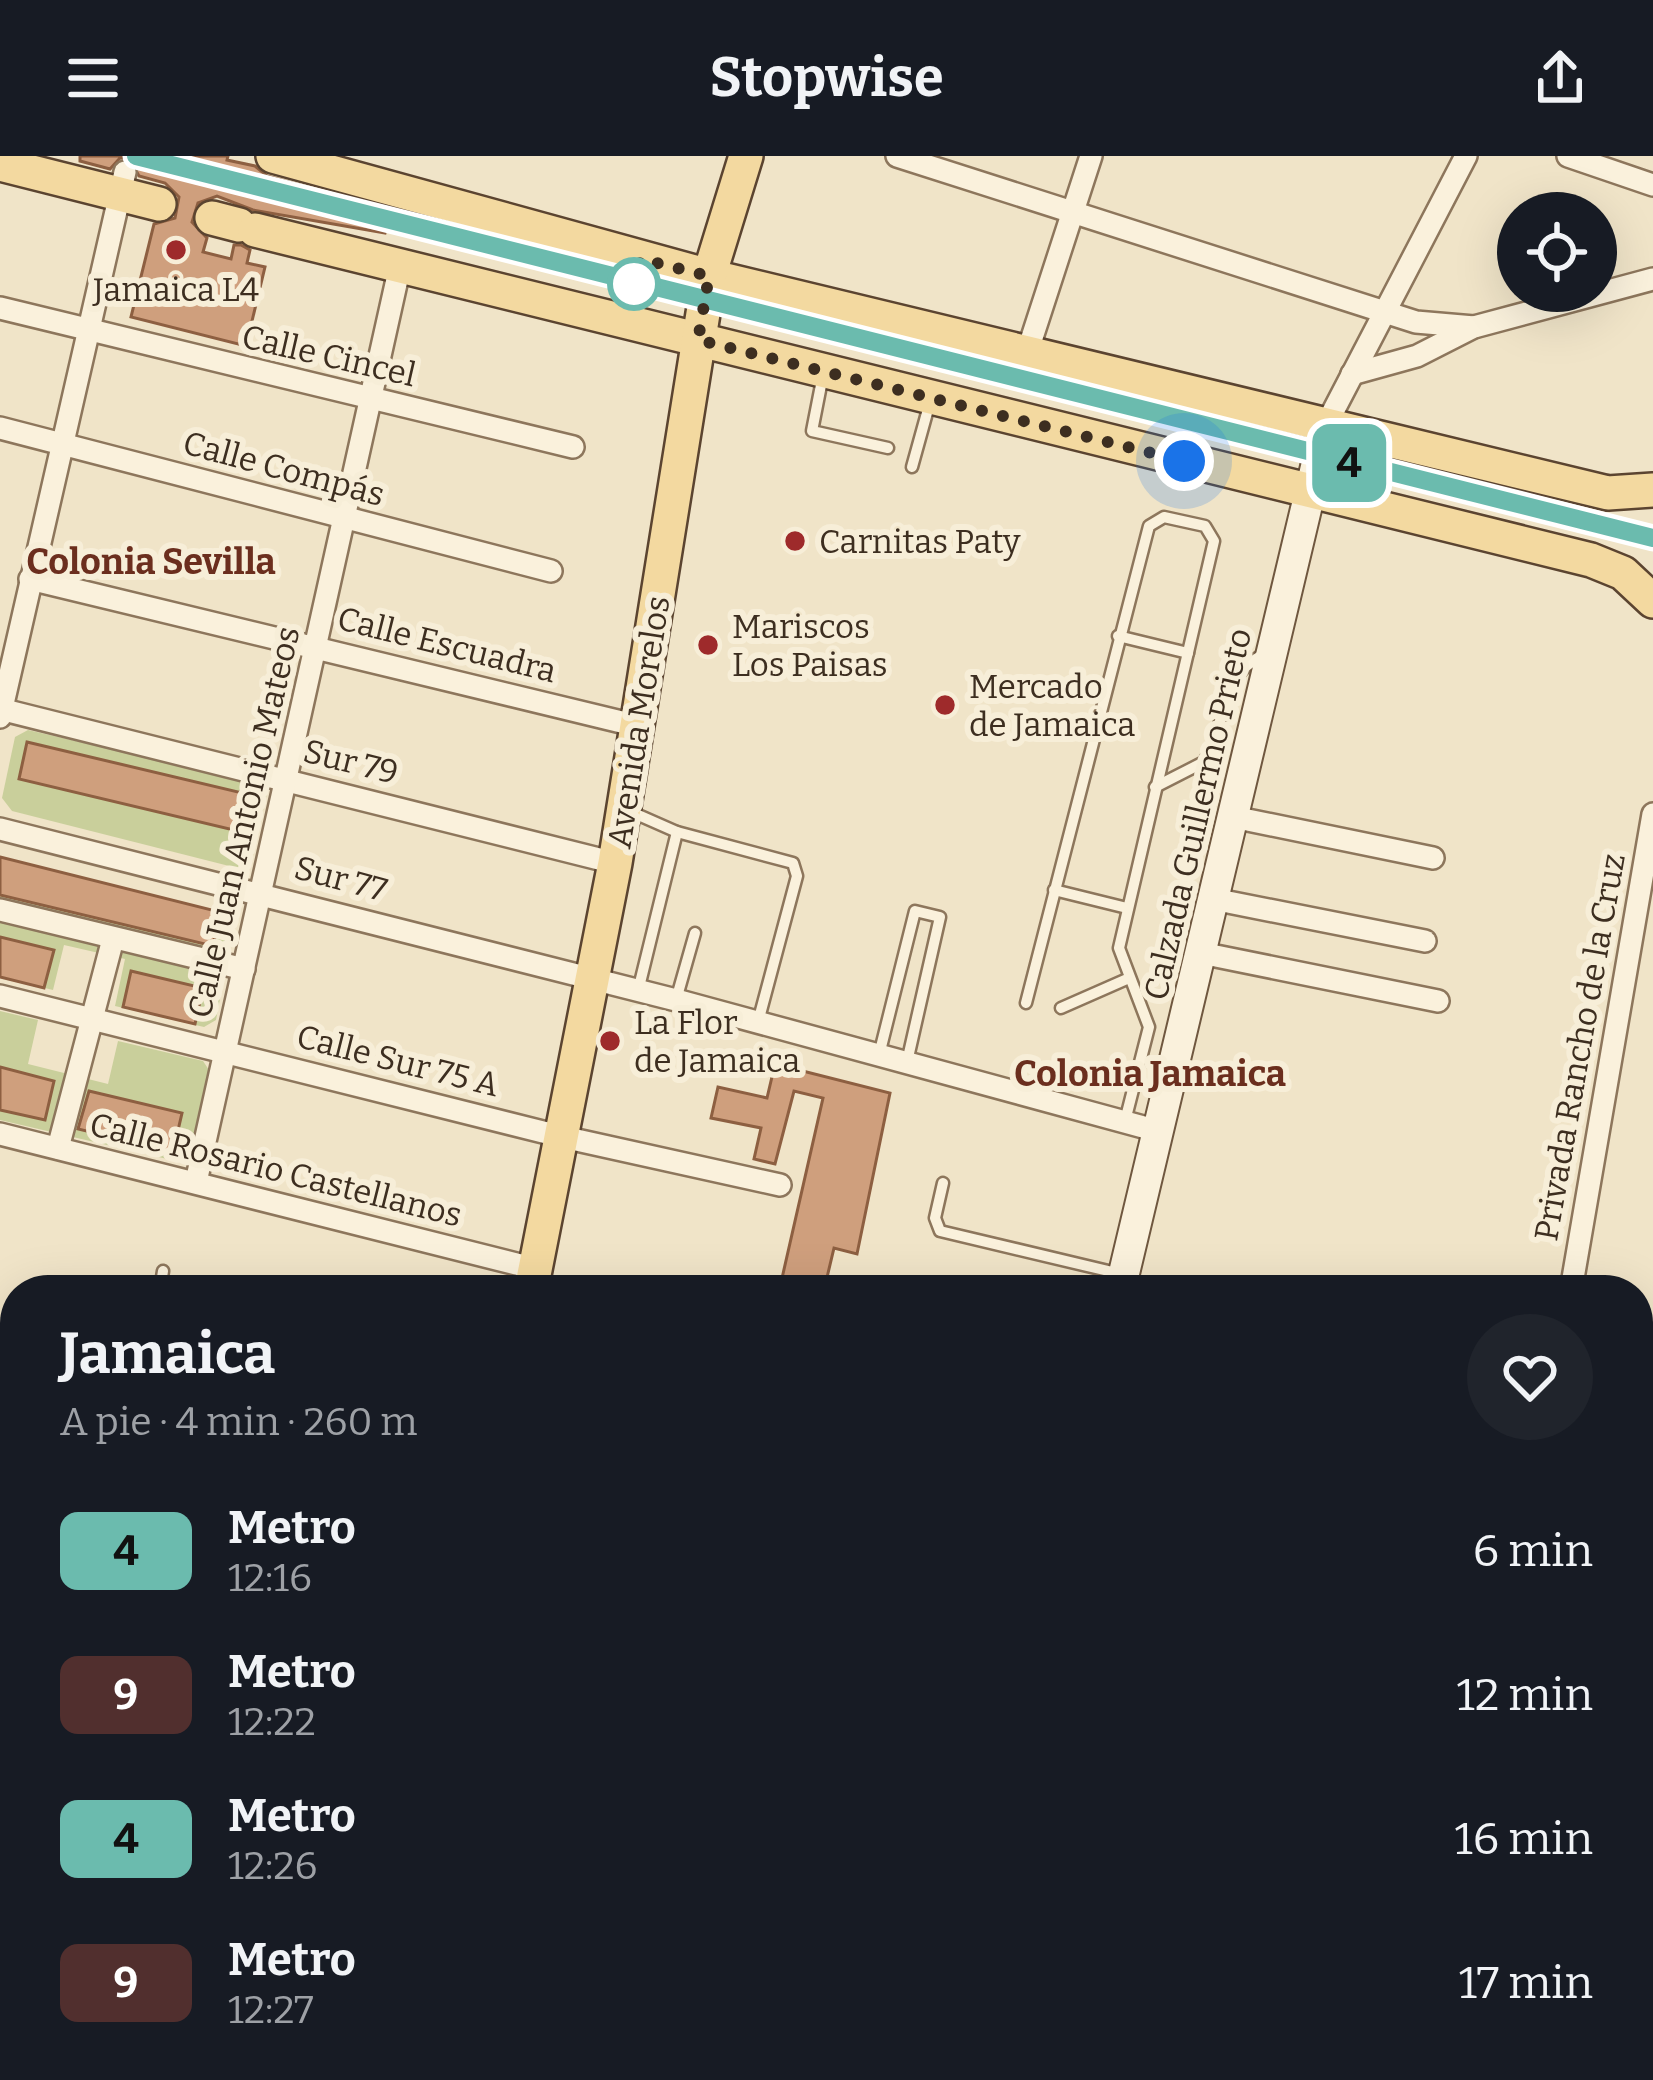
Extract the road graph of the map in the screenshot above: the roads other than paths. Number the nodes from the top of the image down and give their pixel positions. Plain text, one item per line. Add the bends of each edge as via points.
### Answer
1 (273, 156) edge
2 (746, 156) edge
3 (897, 156) edge
4 (1091, 156) edge
5 (1466, 156) edge
6 (1568, 156) edge
7 (0, 164) edge
8 (123, 184) junction
9 (1653, 185) edge
10 (1073, 212) junction
11 (400, 266) junction
12 (709, 276) junction
13 (1653, 280) edge
14 (0, 308) edge
15 (1385, 311) junction
16 (1474, 327) junction
17 (86, 332) junction
18 (698, 340) junction
19 (1027, 353) junction
20 (824, 372) junction
21 (1352, 374) junction
22 (931, 398) junction
23 (371, 399) junction
24 (1326, 424) junction
25 (0, 428) edge
26 (61, 444) junction
27 (573, 446) dead end
28 (888, 448) dead end
29 (912, 467) dead end
30 (1653, 490) edge
31 (1310, 493) junction
32 (345, 518) junction
33 (551, 571) dead end
34 (31, 579) junction
35 (1653, 601) edge
36 (1118, 636) junction
37 (316, 646) junction
38 (1273, 648) junction
39 (1188, 653) junction
40 (0, 712) edge
41 (638, 726) junction
42 (286, 778) junction
43 (1155, 788) junction
44 (624, 808) junction
45 (1653, 814) edge
46 (1233, 817) junction
47 (0, 829) edge
48 (676, 832) junction
49 (1433, 858) dead end
50 (615, 863) junction
51 (1054, 890) junction
52 (261, 892) junction
53 (1213, 898) junction
54 (1127, 908) junction
55 (0, 910) edge
56 (695, 933) dead end
57 (113, 939) junction
58 (1426, 940) dead end
59 (1201, 952) junction
60 (244, 969) junction
61 (595, 979) junction
62 (1127, 980) junction
63 (638, 991) junction
64 (0, 996) edge
65 (676, 1000) junction
66 (1438, 1001) dead end
67 (1026, 1003) dead end
68 (1061, 1008) dead end
69 (92, 1018) junction
70 (758, 1022) junction
71 (226, 1050) junction
72 (879, 1055) junction
73 (907, 1062) junction
74 (1126, 1121) junction
75 (1158, 1131) junction
76 (0, 1134) edge
77 (562, 1136) junction
78 (58, 1148) junction
79 (196, 1182) junction
80 (943, 1183) dead end
81 (780, 1185) dead end
82 (164, 1271) dead end
83 (163, 1275) edge
84 (516, 1275) edge
85 (534, 1275) edge
86 (1097, 1275) edge
87 (1124, 1275) edge
88 (1574, 1275) edge

1 - 12 main road
2 - 12 main road, Avenida Morelos
3 - 10 street
4 - 10 street
5 - 15 street
6 - 9 street
7 - 8 main road
8 - 11 main road via 205,217
8 - 17 street
10 - 15 street
10 - 19 street
11 - 18 main road
11 - 23 street, Calle Juan Antonio Mateos
12 - 18 main road, Avenida Morelos
12 - 19 main road
13 - 16 street
14 - 17 street, Calle Cincel
15 - 16 street
15 - 21 street
16 - 21 street via 1417,356
17 - 23 street, Calle Cincel
17 - 26 street
18 - 20 main road
18 - 41 main road, Avenida Morelos
19 - 24 main road
20 - 22 main road
20 - 28 lane via 812,430
21 - 24 street
22 - 29 lane
22 - 31 main road
23 - 27 street, Calle Cincel
23 - 32 street, Calle Juan Antonio Mateos
24 - 30 main road via 1608,494
24 - 31 street, Calzada Guillermo Prieto
25 - 26 street, Calle Compás
26 - 32 street, Calle Compás
26 - 34 street
31 - 35 main road via 1591,560 1623,573
31 - 38 street, Calzada Guillermo Prieto
32 - 33 street, Calle Compás
32 - 37 street, Calle Juan Antonio Mateos
34 - 37 street, Calle Escuadra
34 - 40 street
36 - 39 lane
36 - 39 lane via 1152,520 1185,521 1210,529 1214,542
36 - 51 lane
37 - 41 street, Calle Escuadra
37 - 42 street, Calle Juan Antonio Mateos
38 - 43 lane via 1228,684 1204,762
38 - 46 street, Calzada Guillermo Prieto
39 - 43 lane
40 - 42 street, Sur 79
41 - 44 main road, Avenida Morelos
42 - 50 street, Sur 79
42 - 52 street, Calle Juan Antonio Mateos
43 - 54 lane
44 - 48 lane
44 - 50 main road, Avenida Morelos
45 - 88 street, Privada Rancho de la Cruz
46 - 49 street
46 - 53 street, Calzada Guillermo Prieto
47 - 52 street, Sur 77
48 - 63 lane
48 - 70 lane via 796,869
50 - 61 main road, Avenida Morelos
51 - 54 lane
51 - 67 lane
52 - 60 street, Calle Juan Antonio Mateos
52 - 61 street, Sur 77
53 - 58 street
53 - 59 street, Calzada Guillermo Prieto
54 - 62 lane via 1119,948
55 - 57 street
56 - 65 lane
57 - 60 street
57 - 69 street
59 - 66 street
59 - 75 street, Calzada Guillermo Prieto
60 - 71 street, Calle Juan Antonio Mateos
61 - 63 street, Sur 77
61 - 77 main road, Avenida Morelos
62 - 68 lane
62 - 74 lane via 1149,1027
63 - 65 street, Sur 77
64 - 69 street, Calle Sur 75 A
65 - 70 street, Sur 77
69 - 71 street, Calle Sur 75 A
69 - 78 street
70 - 72 street, Sur 77
71 - 77 street, Calle Sur 75 A
71 - 79 street, Calle Juan Antonio Mateos
72 - 73 street, Sur 77
72 - 73 lane via 915,911 940,917
73 - 74 street, Sur 77
74 - 75 street, Sur 77
75 - 87 street, Calzada Guillermo Prieto
76 - 78 street, Calle Rosario Castellanos
77 - 81 street, Calle Sur 75 A
77 - 85 main road, Avenida Morelos
78 - 79 street, Calle Rosario Castellanos
79 - 84 street, Calle Rosario Castellanos
80 - 86 lane via 940,1232
82 - 83 lane

